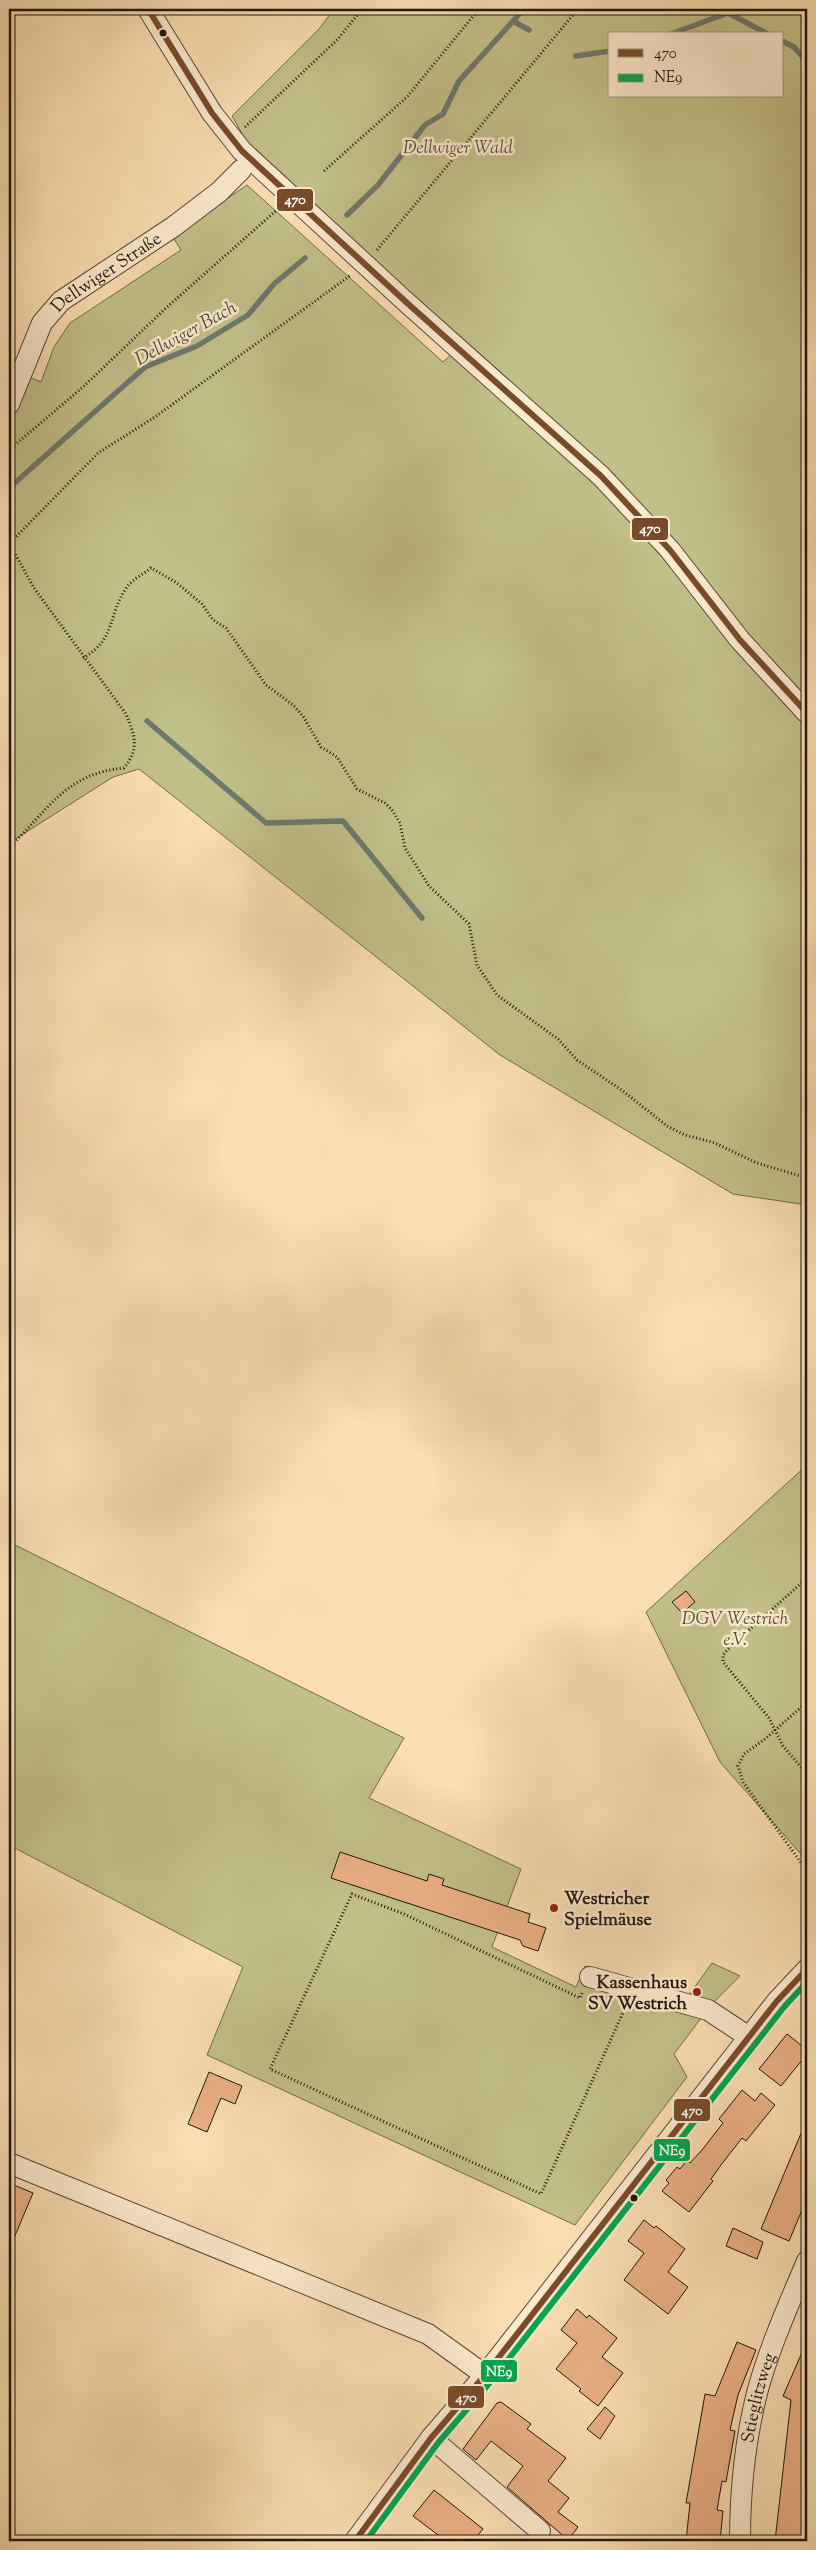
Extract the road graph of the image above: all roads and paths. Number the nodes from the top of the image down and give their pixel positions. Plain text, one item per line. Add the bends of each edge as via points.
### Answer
1 (148, 9) edge
2 (362, 9) edge
3 (479, 9) edge
4 (578, 9) edge
5 (241, 161) junction
6 (324, 171) dead end
7 (283, 205) junction
8 (344, 268) dead end
9 (358, 274) junction
10 (9, 404) edge
11 (9, 450) edge
12 (9, 544) edge
13 (83, 658) junction
14 (807, 713) edge
15 (9, 848) edge
16 (807, 1178) edge
17 (807, 1578) edge
18 (807, 1702) edge
19 (775, 1729) junction
20 (807, 1774) edge
21 (807, 1871) edge
22 (807, 1969) edge
23 (590, 1977) joint
24 (634, 1989) junction
25 (749, 2037) junction
26 (9, 2162) edge
27 (807, 2261) edge
28 (485, 2375) junction
29 (431, 2438) junction
30 (540, 2531) dead end
31 (355, 2541) edge
32 (740, 2541) edge

1 - 5 street
2 - 5 path via 338,39 240,133
3 - 6 path via 407,97
4 - 9 path
5 - 7 street
5 - 10 street, Dellwiger Straße via 219,192 62,301 42,323
7 - 9 street
7 - 11 path
8 - 9 path
9 - 12 path via 155,417 98,453
9 - 14 street via 601,476 670,550 740,640
12 - 13 path via 34,588
13 - 15 path via 126,714 135,745 132,758 124,768 104,770 75,782
13 - 16 path via 98,650 106,637 127,586 151,568 177,583 202,604 213,620 226,628 266,685 294,705 321,747 337,758 357,788 392,810 400,823 405,848 429,886 469,924 477,965 498,995 558,1038 577,1060 624,1091 667,1126 715,1143 756,1163
17 - 19 path via 723,1654 726,1669
18 - 19 path
19 - 20 path via 782,1746
19 - 21 path via 744,1754 738,1773
22 - 25 street
23 - 24 street
23 - 24 path via 580,1998 404,1914 352,1894 270,2069 541,2194
24 - 25 street via 708,2010
25 - 28 street
26 - 28 street via 428,2334
27 - 32 street, Stieglitzweg via 757,2393 745,2463
28 - 29 street
29 - 30 street
29 - 31 street

